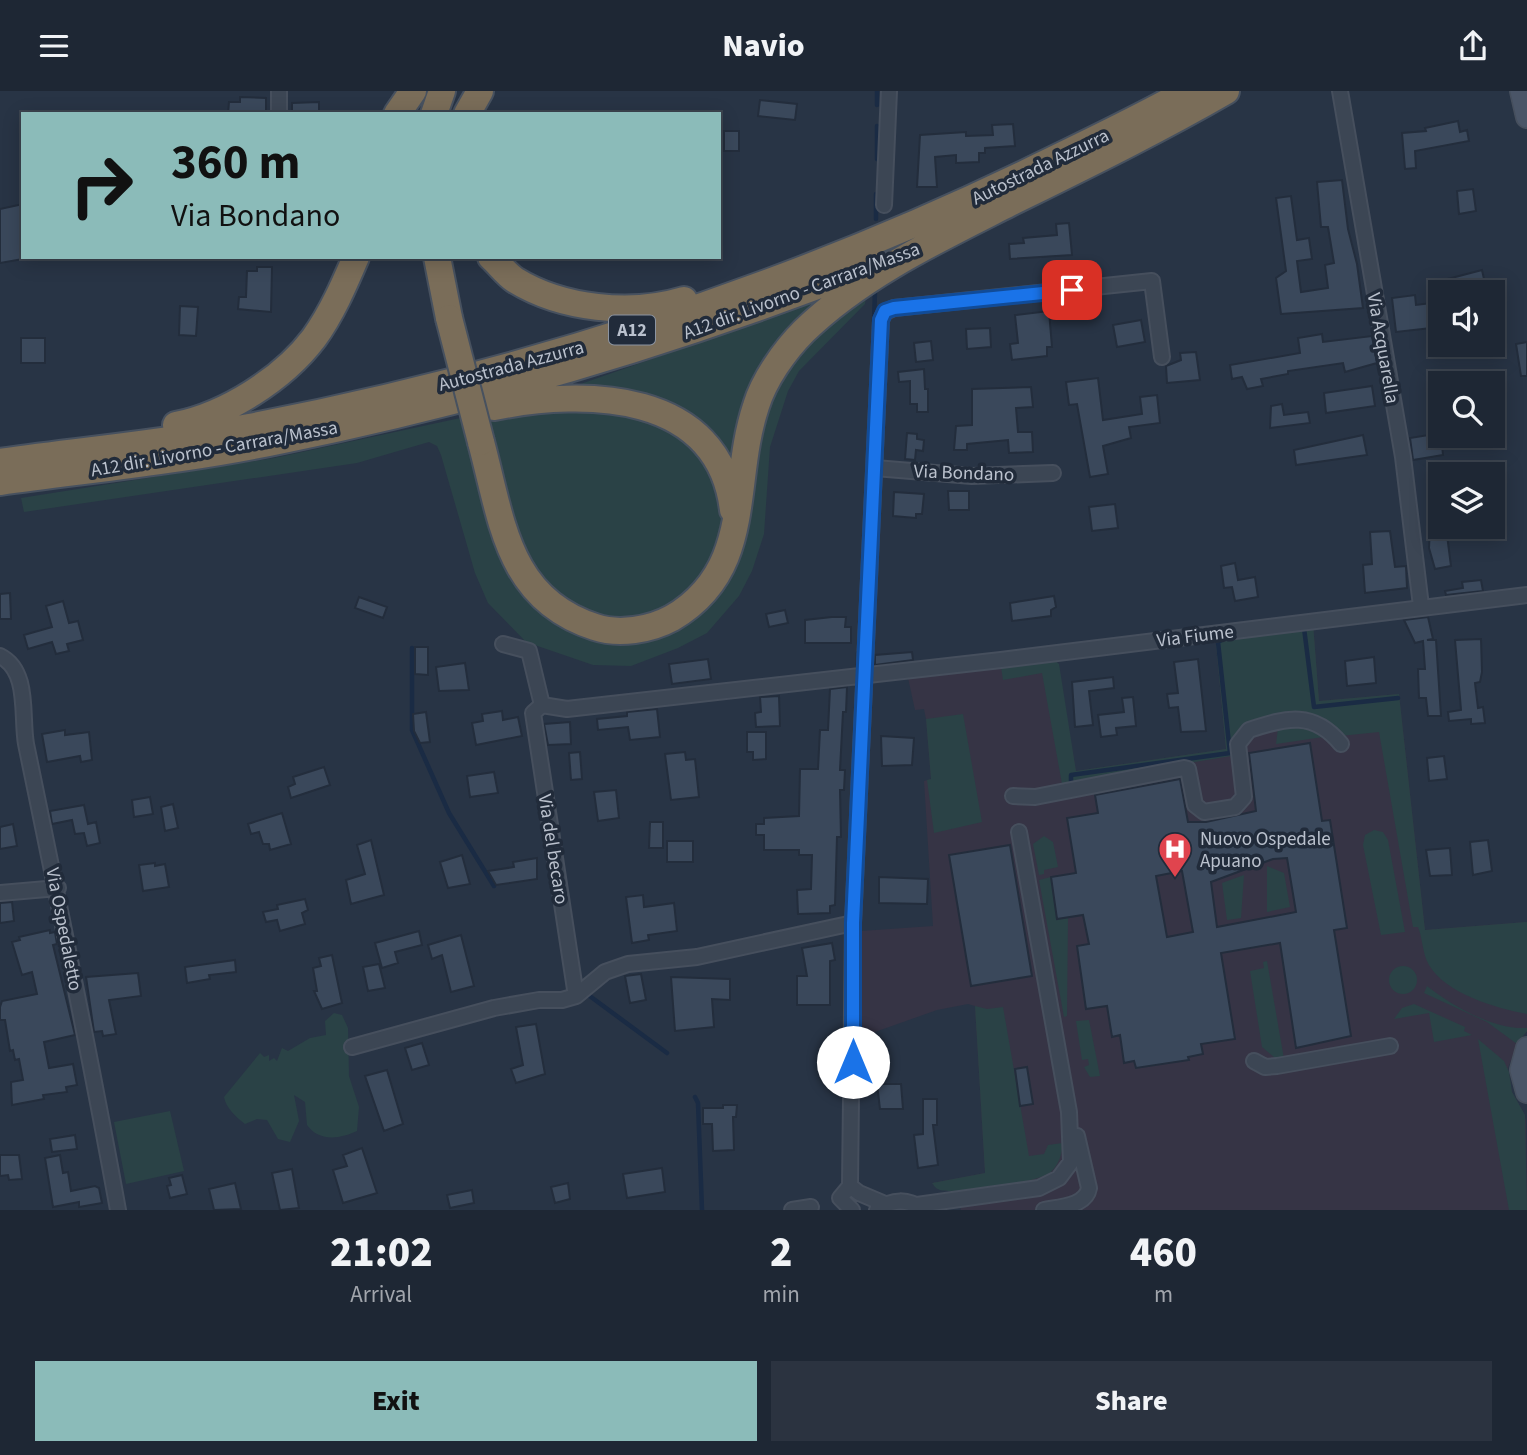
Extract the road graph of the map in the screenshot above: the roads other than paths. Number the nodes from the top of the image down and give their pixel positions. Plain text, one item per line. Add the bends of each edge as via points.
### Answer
1 (279, 91) edge
2 (413, 91) edge
3 (442, 91) edge
4 (480, 91) edge
5 (889, 91) edge
6 (1188, 91) edge
7 (1226, 91) edge
8 (1340, 91) edge
9 (1521, 91) edge
10 (279, 112) edge
11 (398, 112) edge
12 (435, 112) edge
13 (468, 112) edge
14 (1527, 117) edge
15 (884, 205) dead end
16 (945, 236) junction
17 (355, 259) edge
18 (437, 259) edge
19 (493, 259) edge
20 (814, 266) junction
21 (1162, 357) dead end
22 (281, 441) junction
23 (40, 456) junction
24 (0, 462) edge
25 (875, 468) junction
26 (1053, 473) dead end
27 (0, 482) edge
28 (735, 533) junction
29 (1527, 595) edge
30 (1421, 606) junction
31 (503, 644) dead end
32 (0, 656) edge
33 (863, 675) junction
34 (542, 705) junction
35 (1341, 744) dead end
36 (1013, 796) dead end
37 (1020, 832) dead end
38 (58, 888) junction
39 (0, 893) edge
40 (853, 923) junction
41 (576, 996) junction
42 (352, 1047) dead end
43 (1390, 1047) dead end
44 (1527, 1048) edge
45 (1254, 1061) dead end
46 (1527, 1092) edge
47 (1069, 1112) junction
48 (850, 1186) junction
49 (811, 1207) dead end
50 (881, 1207) edge
51 (920, 1208) edge
52 (118, 1210) edge
53 (792, 1210) edge
54 (852, 1210) edge
55 (1044, 1210) edge

1 - 10 street
2 - 11 highway
3 - 12 highway
4 - 13 highway
5 - 15 street
6 - 20 highway, Autostrada Azzurra / A12 via 931,219
7 - 16 highway, Autostrada Azzurra / A12
8 - 30 street, Via Acquarella via 1403,457
9 - 14 main road
16 - 22 highway, A12 dir. Livorno - Carrara/Massa / A12 via 766,307 550,376
16 - 28 highway via 849,293 803,332 775,368 756,405 750,429
17 - 23 highway via 337,301 313,339 257,389 193,421
18 - 28 highway, bridge via 509,547 528,583 547,604 601,629 638,630 665,622 708,590
19 - 20 highway via 514,279 556,299 607,308 673,303
20 - 23 highway, Autostrada Azzurra / A12 via 552,356 413,391 247,428
21 - 25 street via 1152,281 885,311
22 - 27 highway, A12 dir. Livorno - Carrara/Massa / A12
22 - 28 highway via 374,431 534,399 622,401 679,421 703,441 722,467
23 - 24 highway, A12
25 - 26 street, Via Bondano via 972,476
25 - 33 street
29 - 30 street, Via Fiume
30 - 33 street, Via Fiume
31 - 34 street via 529,651
32 - 38 street, Via Ospedaletto via 8,660 20,683 25,739
33 - 34 street, Via Fiume via 566,709
33 - 40 street
34 - 41 street, Via del becaro via 533,713
35 - 36 street via 1319,722 1308,719 1249,730 1238,744 1244,797 1235,807 1214,811 1204,812 1195,805 1188,769 1184,768 1041,795
37 - 47 street
38 - 39 street
38 - 52 street, Via Ospedaletto
40 - 41 street via 697,957 628,964 605,972
40 - 48 street
41 - 42 street via 495,1008
43 - 45 street via 1277,1066
44 - 46 main road via 1521,1070
47 - 51 street via 1071,1162 1051,1184
47 - 55 street via 1089,1188 1087,1196
48 - 50 street
48 - 54 street via 840,1198
49 - 53 street
50 - 51 street via 901,1201

